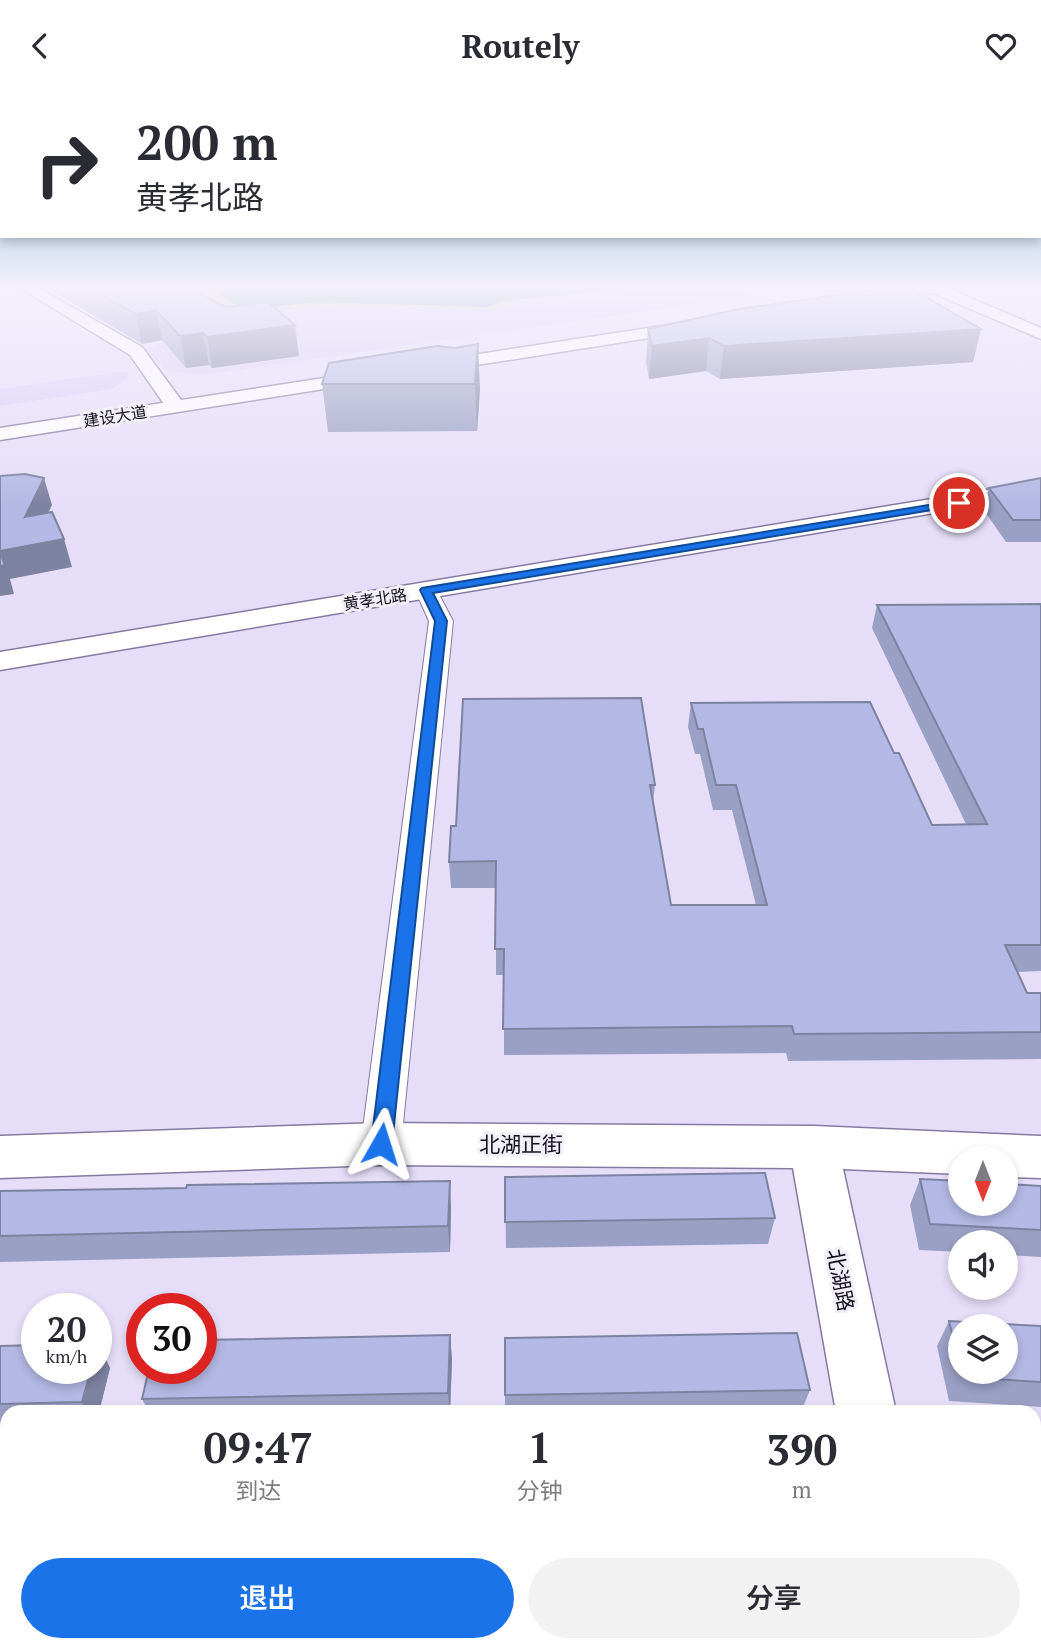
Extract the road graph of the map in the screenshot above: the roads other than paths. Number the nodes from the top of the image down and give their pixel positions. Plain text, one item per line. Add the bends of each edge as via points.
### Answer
1 (142, 361) edge
2 (436, 361) edge
3 (457, 361) edge
4 (171, 400) junction
5 (0, 427) edge
6 (0, 434) edge
7 (1041, 488) edge
8 (426, 590) junction
9 (0, 661) edge
10 (381, 1144) junction
11 (814, 1147) junction
12 (0, 1157) edge
13 (1041, 1157) edge
14 (865, 1405) edge

1 - 4 main road
2 - 4 main road, 建设大道
3 - 6 main road, 建设大道
4 - 5 main road, 建设大道
7 - 8 main road, 黄孝北路
8 - 9 main road, 黄孝北路
8 - 10 street via 441,621
10 - 11 main road, 北湖正街
10 - 12 main road, 北湖正街
11 - 13 main road, 北湖正街
11 - 14 main road, 北湖路

